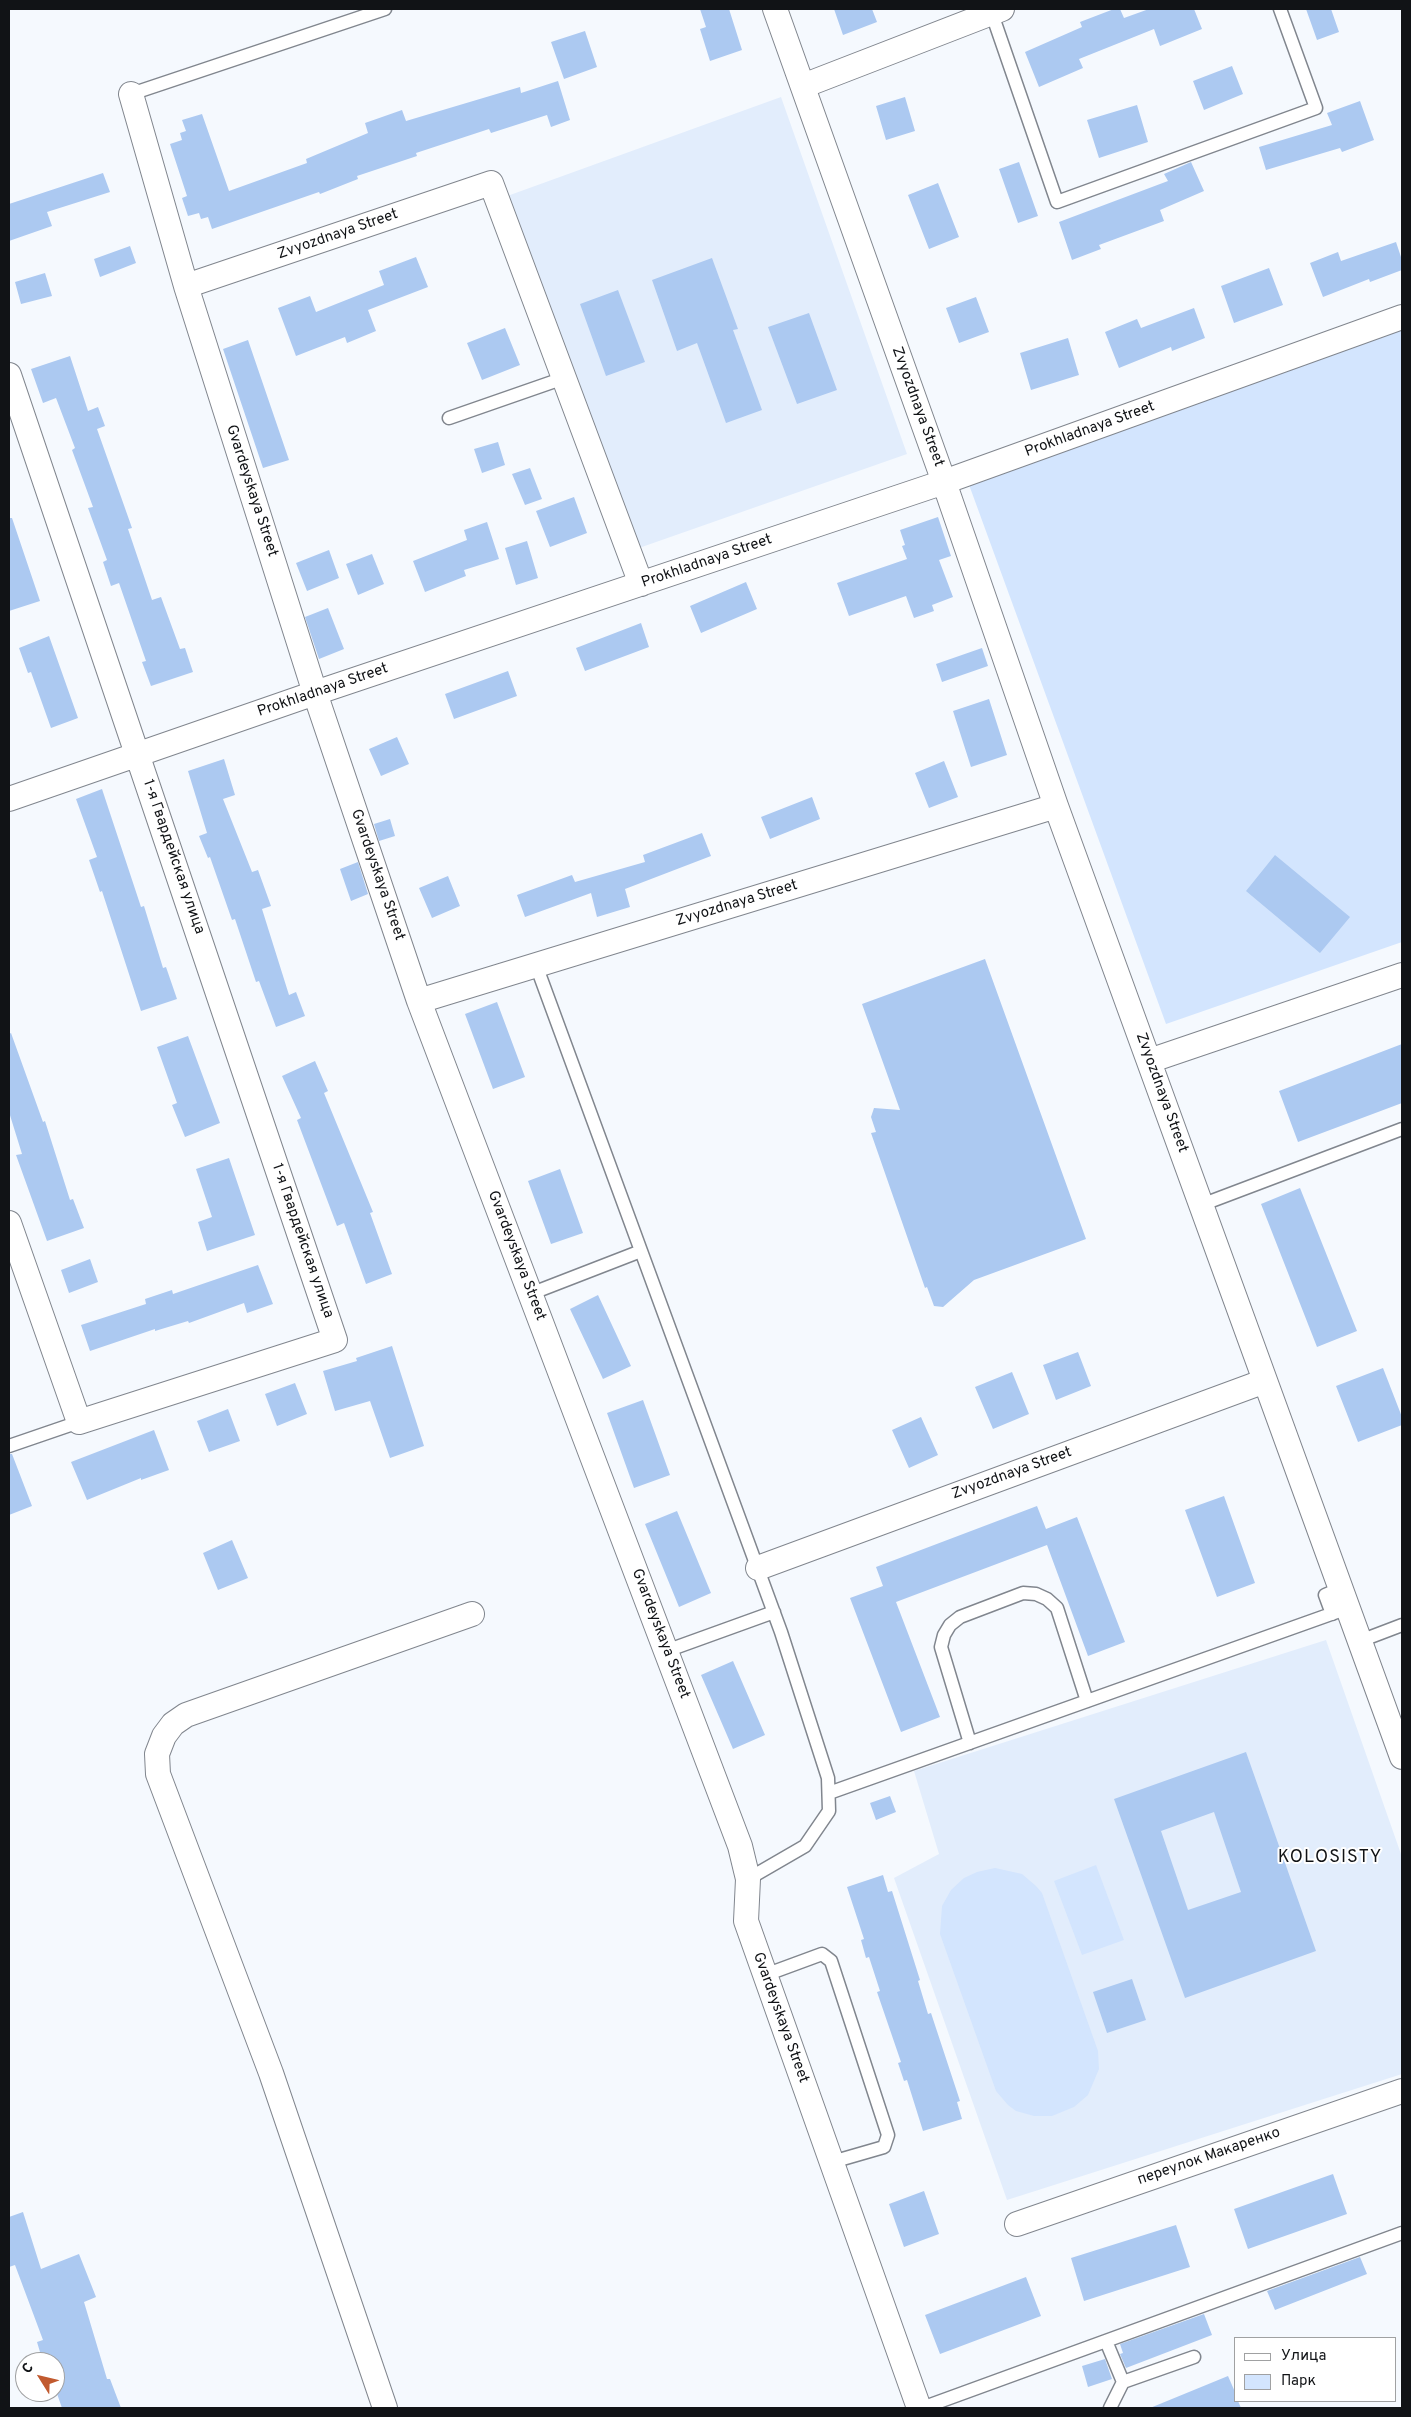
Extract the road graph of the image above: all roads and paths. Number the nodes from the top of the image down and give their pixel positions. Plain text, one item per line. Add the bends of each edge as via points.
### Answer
1 (386, 9) edge
2 (775, 9) edge
3 (1280, 9) edge
4 (997, 11) edge
5 (803, 86) junction
6 (131, 94) joint
7 (186, 286) junction
8 (1402, 317) edge
9 (9, 375) edge
10 (564, 378) junction
11 (449, 418) dead end
12 (944, 482) junction
13 (641, 584) junction
14 (315, 693) junction
15 (138, 755) junction
16 (9, 799) edge
17 (1056, 806) junction
18 (536, 965) junction
19 (1402, 976) edge
20 (419, 1001) junction
21 (1149, 1061) junction
22 (1402, 1129) edge
23 (1201, 1205) junction
24 (9, 1223) edge
25 (641, 1251) junction
26 (530, 1294) junction
27 (1265, 1380) junction
28 (79, 1422) junction
29 (9, 1446) edge
30 (758, 1568) junction
31 (1341, 1603) junction
32 (774, 1612) junction
33 (472, 1614) dead end
34 (1402, 1625) edge
35 (1360, 1641) junction
36 (666, 1651) junction
37 (1087, 1702) junction
38 (970, 1743) junction
39 (1402, 1756) edge
40 (829, 1793) junction
41 (748, 1879) junction
42 (765, 1975) junction
43 (1402, 2091) edge
44 (832, 2162) junction
45 (1017, 2224) dead end
46 (1402, 2233) edge
47 (1106, 2341) junction
48 (1194, 2357) dead end
49 (1123, 2382) junction
50 (385, 2408) edge
51 (920, 2408) edge
52 (1110, 2408) edge

1 - 6 lane
2 - 5 street, Zvyozdnaya Street
3 - 4 lane via 1316,108 1057,202
4 - 5 street
5 - 12 street, Zvyozdnaya Street
6 - 7 street, Gvardeyskaya Street
7 - 10 street, Zvyozdnaya Street via 491,184
7 - 14 street, Gvardeyskaya Street
8 - 12 street, Prokhladnaya Street
9 - 15 street, 1-я Гвардейская улица
10 - 11 lane
10 - 13 street
12 - 13 street, Prokhladnaya Street
12 - 17 street, Zvyozdnaya Street
13 - 14 street, Prokhladnaya Street
14 - 15 street, Prokhladnaya Street
14 - 20 street, Gvardeyskaya Street
15 - 16 street, Prokhladnaya Street
15 - 28 street, 1-я Гвардейская улица via 335,1340
17 - 18 street, Zvyozdnaya Street
17 - 21 street, Zvyozdnaya Street
18 - 20 street, Zvyozdnaya Street
18 - 25 lane
19 - 21 street
20 - 26 street, Gvardeyskaya Street
21 - 23 street, Zvyozdnaya Street
22 - 23 lane
23 - 27 street, Zvyozdnaya Street
24 - 28 street
25 - 26 lane
25 - 30 lane
26 - 36 street, Gvardeyskaya Street
27 - 30 street, Zvyozdnaya Street
27 - 31 street, Zvyozdnaya Street
28 - 29 lane
30 - 32 lane
31 - 35 street, Zvyozdnaya Street
31 - 37 lane
32 - 36 lane
32 - 40 lane via 828,1778
33 - 50 street via 186,1714 164,1736 157,1754 158,1774 271,2073
34 - 35 lane
35 - 39 street, Zvyozdnaya Street
36 - 41 street, Gvardeyskaya Street via 740,1846
37 - 38 lane
37 - 38 lane via 1057,1608 1048,1599 1023,1593 960,1617 944,1635 941,1648
38 - 40 lane
40 - 41 lane via 829,1812 805,1846
41 - 42 street, Gvardeyskaya Street via 746,1921
42 - 44 street, Gvardeyskaya Street
42 - 44 lane via 822,1954 831,1961 888,2135 884,2147
43 - 45 street, переулок Макаренко
44 - 51 street, Gvardeyskaya Street
46 - 47 lane
47 - 49 lane
47 - 51 lane
48 - 49 lane
49 - 52 lane

